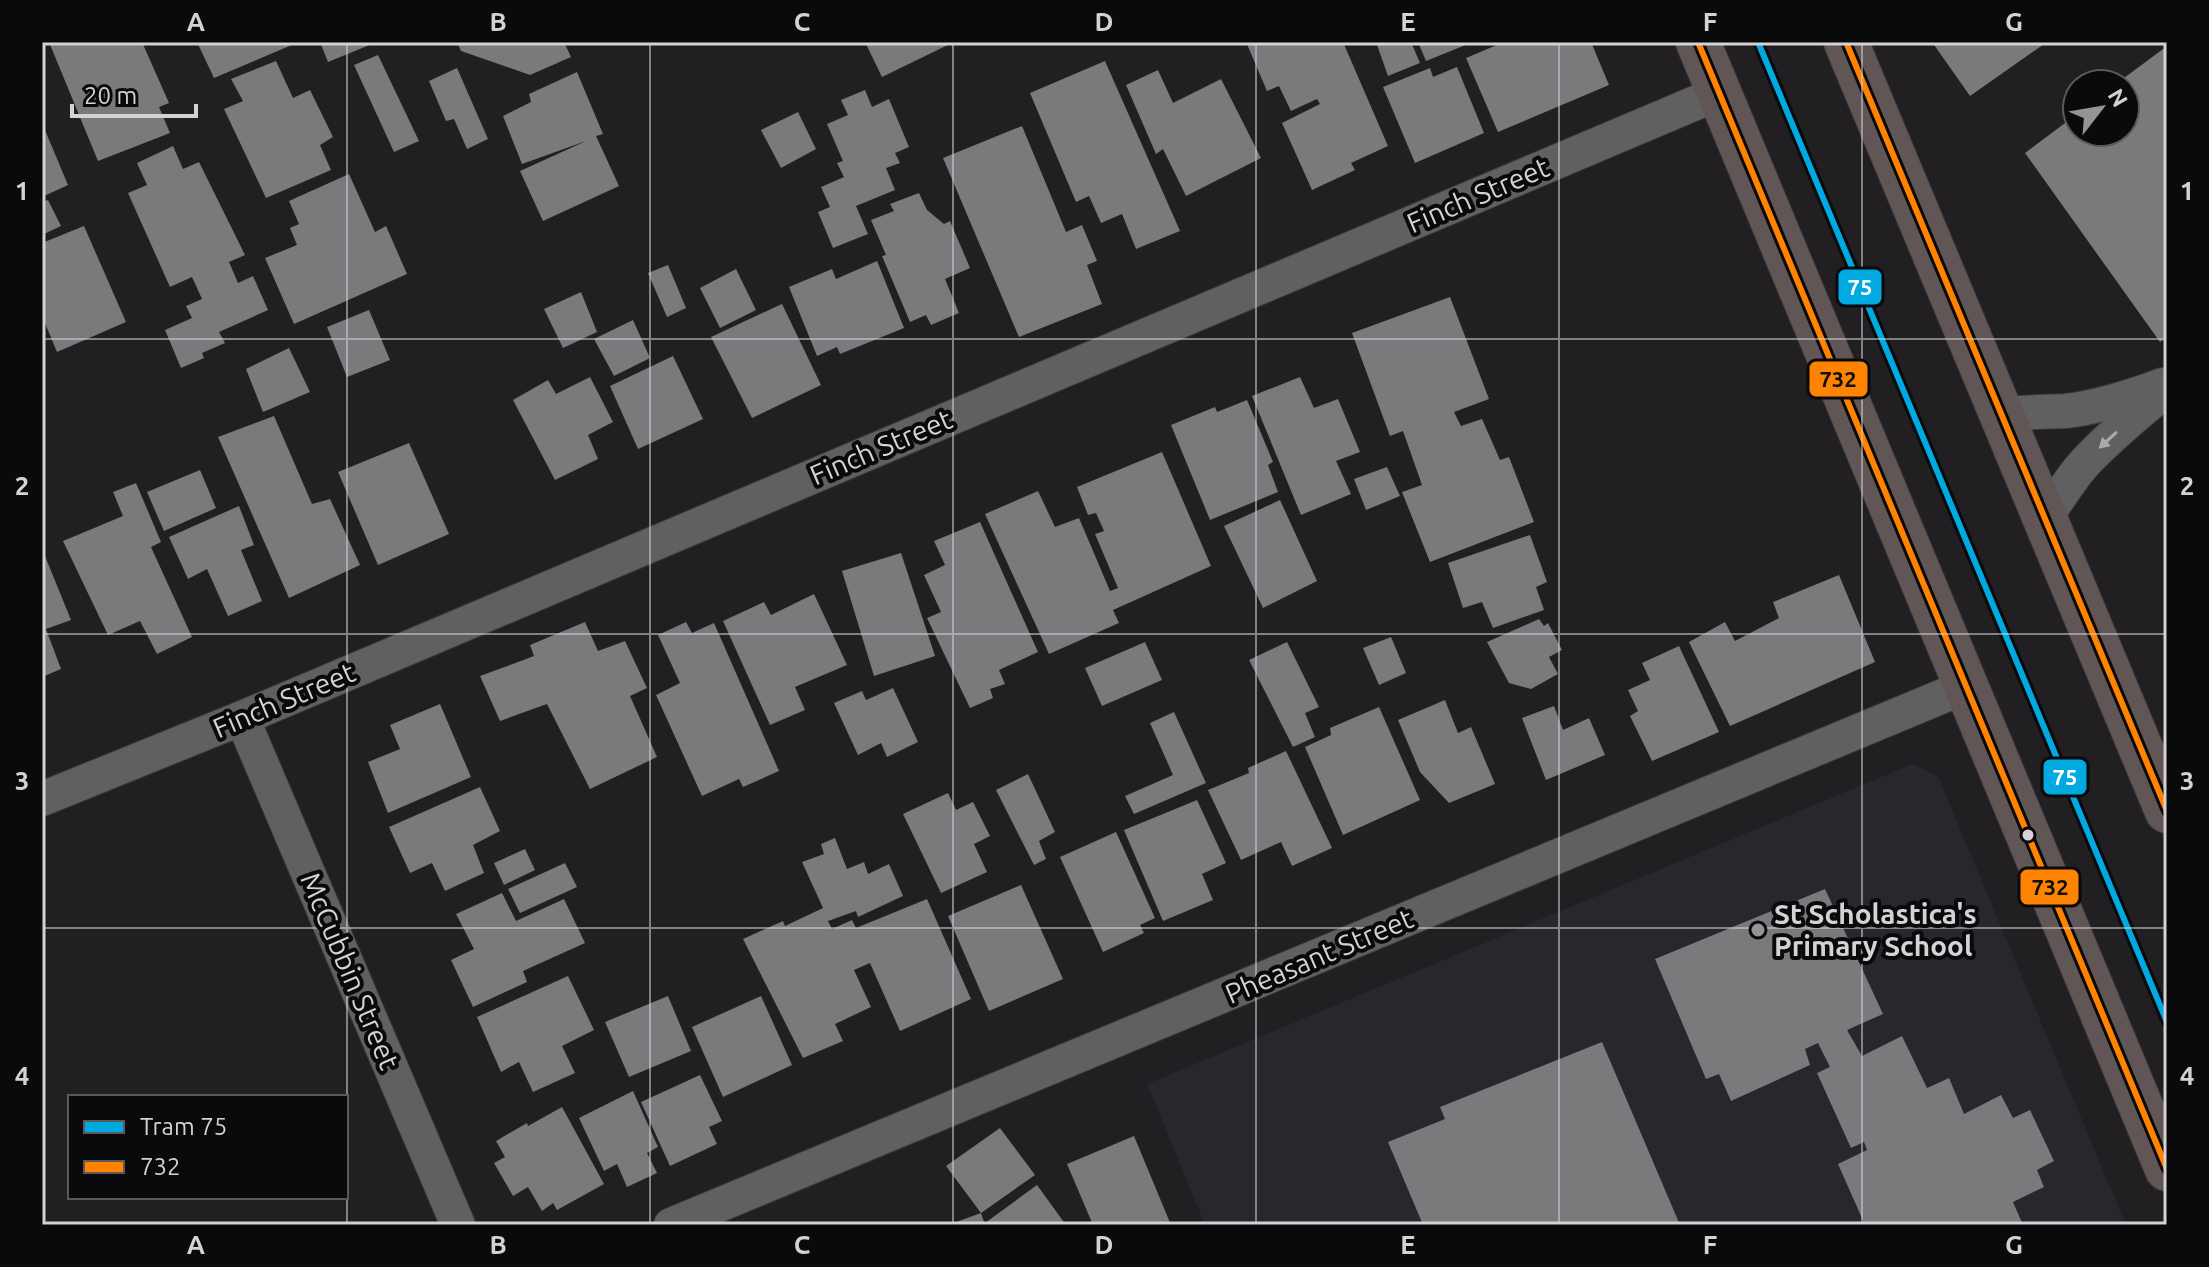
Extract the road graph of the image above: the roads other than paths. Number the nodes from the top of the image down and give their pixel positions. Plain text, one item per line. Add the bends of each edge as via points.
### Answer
1 (1698, 42) edge
2 (1846, 42) edge
3 (1719, 93) junction
4 (2167, 386) edge
5 (2003, 414) junction
6 (2044, 518) junction
7 (1967, 686) junction
8 (242, 718) junction
9 (42, 799) edge
10 (2167, 811) edge
11 (2167, 1169) edge
12 (458, 1225) edge
13 (671, 1225) edge

1 - 3 highway
2 - 5 highway
3 - 7 highway
3 - 8 street, Finch Street
4 - 5 street via 2068,411
4 -> 6 street via 2079,469
5 - 6 highway
6 - 10 highway
7 - 11 highway
7 - 13 street, Pheasant Street
8 - 9 street, Finch Street
8 - 12 street, McCubbin Street

